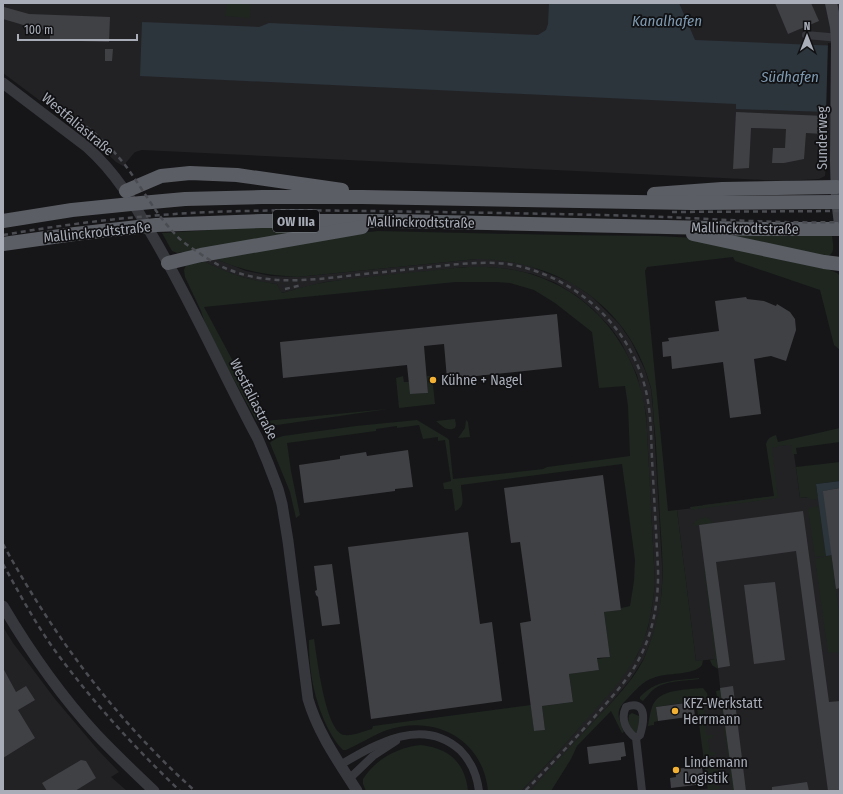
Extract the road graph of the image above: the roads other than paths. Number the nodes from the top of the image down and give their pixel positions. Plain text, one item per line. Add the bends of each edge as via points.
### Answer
1 (831, 3) edge
2 (838, 32) edge
3 (806, 35) dead end
4 (3, 83) edge
5 (837, 187) junction
6 (126, 191) junction
7 (396, 198) junction
8 (590, 201) junction
9 (840, 202) edge
10 (3, 221) edge
11 (394, 221) junction
12 (840, 224) edge
13 (668, 226) junction
14 (840, 229) edge
15 (3, 244) edge
16 (168, 263) junction
17 (840, 264) edge
18 (3, 606) edge
19 (407, 735) junction
20 (636, 738) dead end
21 (340, 765) junction
22 (349, 779) junction
23 (154, 791) edge
24 (357, 791) edge
25 (479, 791) edge
26 (642, 791) edge

1 - 2 main road, Sunderweg
2 - 3 street
2 - 5 main road, Sunderweg
4 - 6 street, Westfaliastraße via 87,147 114,174
5 - 8 highway via 722,189
5 - 12 main road, Sunderweg
6 - 7 highway via 161,176 190,173 271,179
6 - 16 street, Westfaliastraße
7 - 8 highway, Mallinckrodtstraße
7 - 10 highway, Mallinckrodtstraße via 185,199
8 - 9 highway, Mallinckrodtstraße via 692,204
11 - 13 highway, Mallinckrodtstraße / OW IIIa
11 - 15 highway, Mallinckrodtstraße / OW IIIa via 198,222 115,229
11 - 16 highway
13 - 14 highway, Mallinckrodtstraße
13 - 17 highway via 697,235
16 - 21 street, Westfaliastraße via 258,440 278,490 288,541 308,699 322,736
18 - 23 street via 28,646 72,705
19 - 21 street via 384,741
19 - 22 street via 381,750
19 - 25 street via 431,735 457,748 474,770
20 - 26 street
21 - 22 street, Westfaliastraße
22 - 24 street, Westfaliastraße

